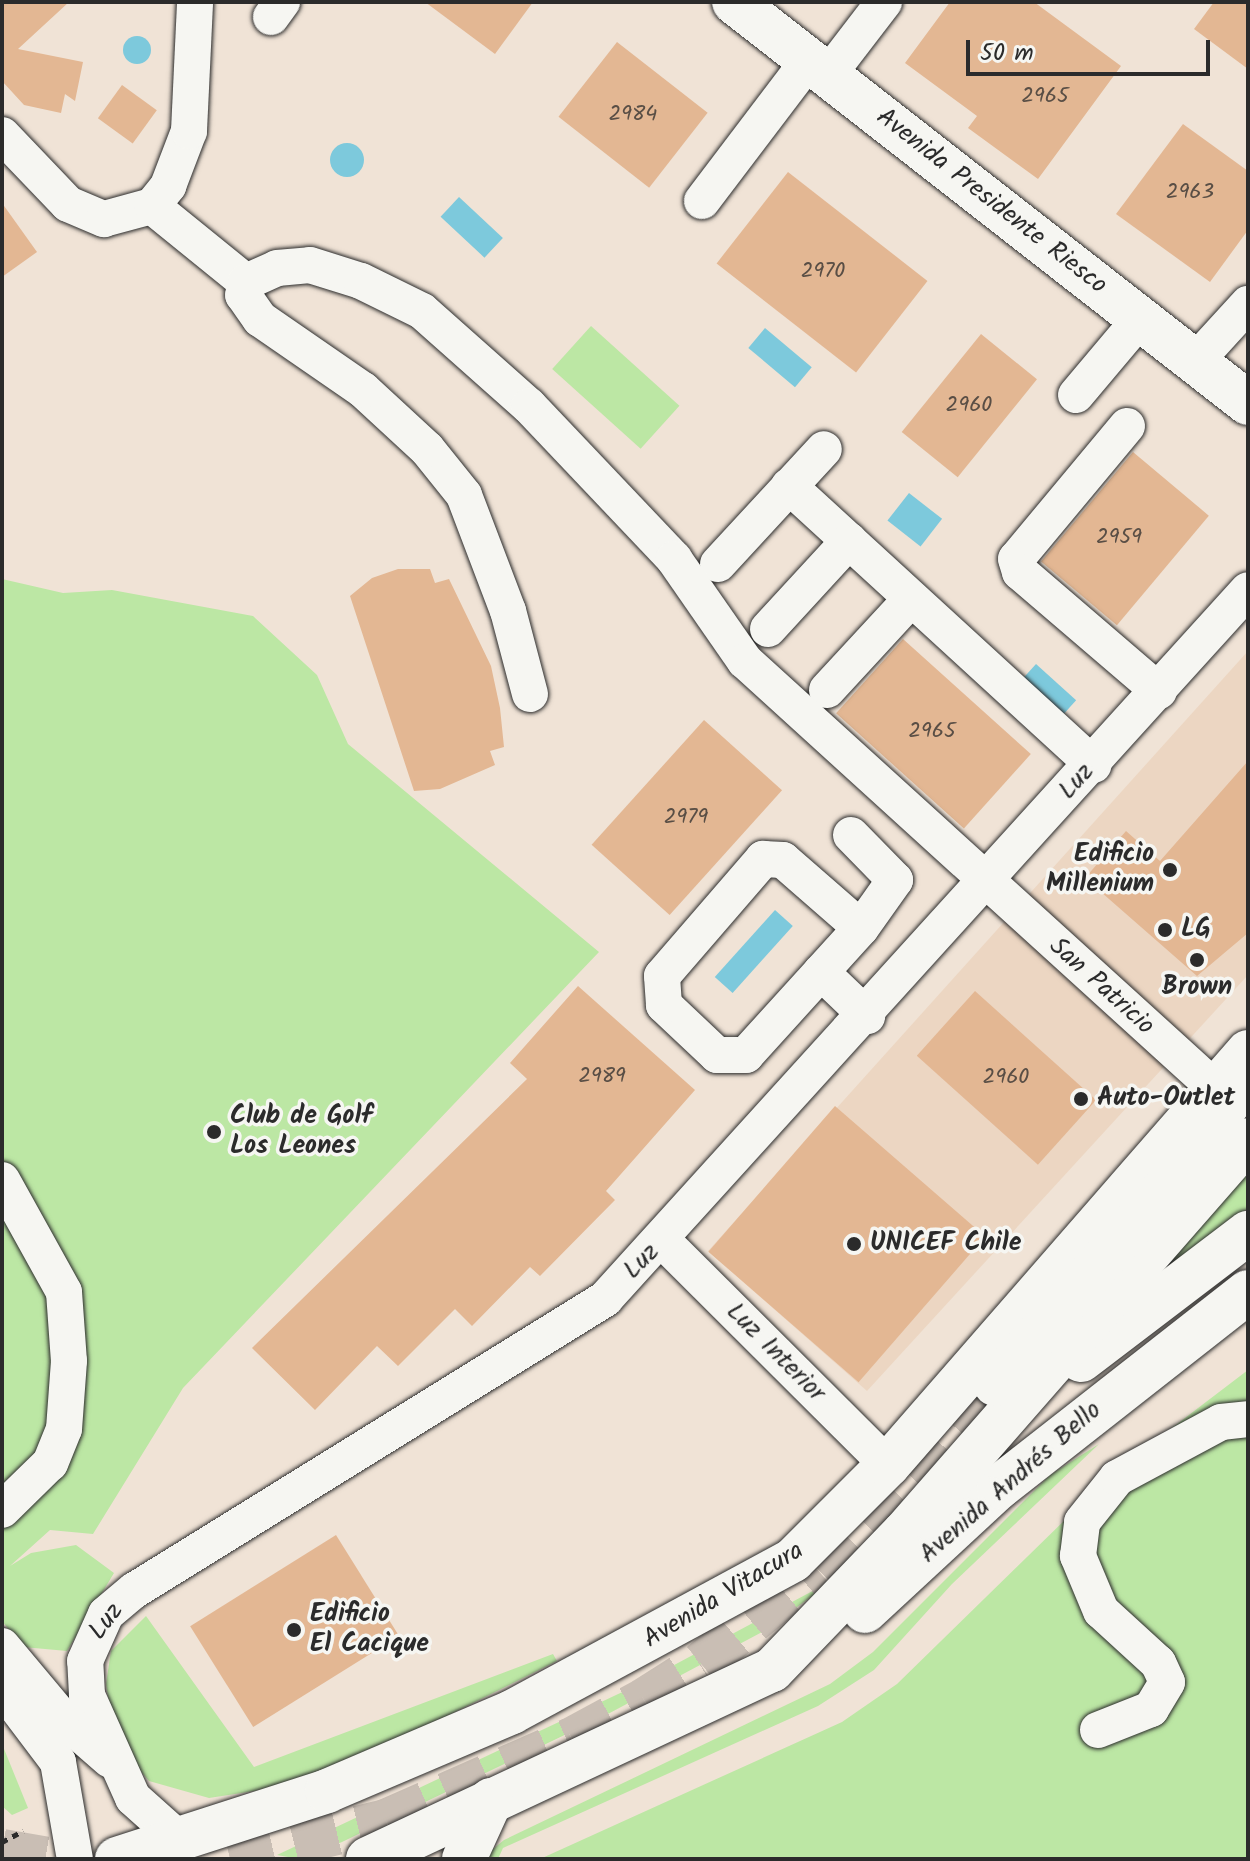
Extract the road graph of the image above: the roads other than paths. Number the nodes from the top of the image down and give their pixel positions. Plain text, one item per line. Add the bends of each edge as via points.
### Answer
1 (734, 2) edge
2 (884, 2) edge
3 (190, 6) edge
4 (810, 61) junction
5 (2, 135) edge
6 (694, 192) dead end
7 (152, 206) junction
8 (246, 282) junction
9 (1248, 304) edge
10 (1140, 319) junction
11 (1195, 362) junction
12 (1076, 395) dead end
13 (1248, 403) edge
14 (1127, 426) dead end
15 (824, 449) dead end
16 (789, 486) junction
17 (849, 541) junction
18 (718, 564) dead end
19 (1248, 590) edge
20 (911, 599) junction
21 (768, 629) dead end
22 (827, 690) dead end
23 (1159, 691) junction
24 (530, 694) dead end
25 (1093, 765) junction
26 (851, 835) dead end
27 (987, 885) junction
28 (861, 928) junction
29 (813, 980) junction
30 (860, 1023) junction
31 (1248, 1052) edge
32 (1232, 1083) edge
33 (1248, 1140) edge
34 (2, 1180) edge
35 (1248, 1233) edge
36 (663, 1241) junction
37 (1248, 1292) edge
38 (1001, 1399) junction
39 (1248, 1419) edge
40 (888, 1465) junction
41 (2, 1510) edge
42 (793, 1560) junction
43 (2, 1646) edge
44 (85, 1661) junction
45 (772, 1670) junction
46 (12, 1684) edge
47 (1098, 1730) dead end
48 (115, 1763) junction
49 (491, 1800) junction
50 (197, 1850) edge
51 (74, 1855) edge
52 (117, 1859) edge
53 (368, 1859) edge
54 (464, 1859) edge

1 - 4 main road, Avenida Presidente Riesco
2 - 4 street
3 - 7 street via 189,131 168,186
4 - 6 street
4 - 10 main road, Avenida Presidente Riesco
5 - 7 street via 68,204 104,219
7 - 8 street
8 - 24 street via 243,295 260,319 363,390 427,449 464,495 495,573
8 - 27 street, San Patricio via 277,268 310,265 361,281 422,311 529,406 674,559 745,661
9 - 11 street
10 - 11 main road, Avenida Presidente Riesco
10 - 12 street
11 - 13 main road, Avenida Presidente Riesco
14 - 23 street via 1016,559 1020,572
15 - 16 street
16 - 17 street
16 - 18 street
17 - 20 street
17 - 21 street
19 - 23 street, Luz
20 - 22 street
20 - 25 street
23 - 25 street, Luz
25 - 27 street, Luz
26 - 28 street via 895,880
27 - 30 street, Luz
27 - 32 street, San Patricio
28 - 29 street
28 - 29 street via 783,860 763,859 662,976 664,1005 717,1055 746,1055
29 - 30 street
30 - 36 street, Luz
31 - 32 main road, Avenida Vitacura
32 - 38 main road via 1165,1188
32 - 40 main road, Avenida Vitacura
33 - 38 main road
34 - 41 street via 64,1292 69,1361 64,1429 50,1463
35 - 38 main road, Avenida Andrés Bello
36 - 40 street, Luz Interior
36 - 44 street, Luz via 583,1315 135,1590 101,1621
37 - 45 main road, Avenida Andrés Bello via 999,1487 882,1598
38 - 42 main road, Avenida Andrés Bello
38 - 45 main road
39 - 47 street via 1221,1422 1117,1478 1082,1522 1078,1556 1101,1611 1158,1663 1167,1682 1151,1709
40 - 42 main road, Avenida Vitacura
42 - 50 main road, Avenida Vitacura via 512,1712
43 - 46 street
44 - 46 street
44 - 48 street, Luz via 87,1695
45 - 49 main road
46 - 48 street
46 - 51 street via 58,1762
48 - 50 street, Luz via 133,1798
49 - 53 main road
49 - 54 main road
50 - 52 main road, Avenida Vitacura

